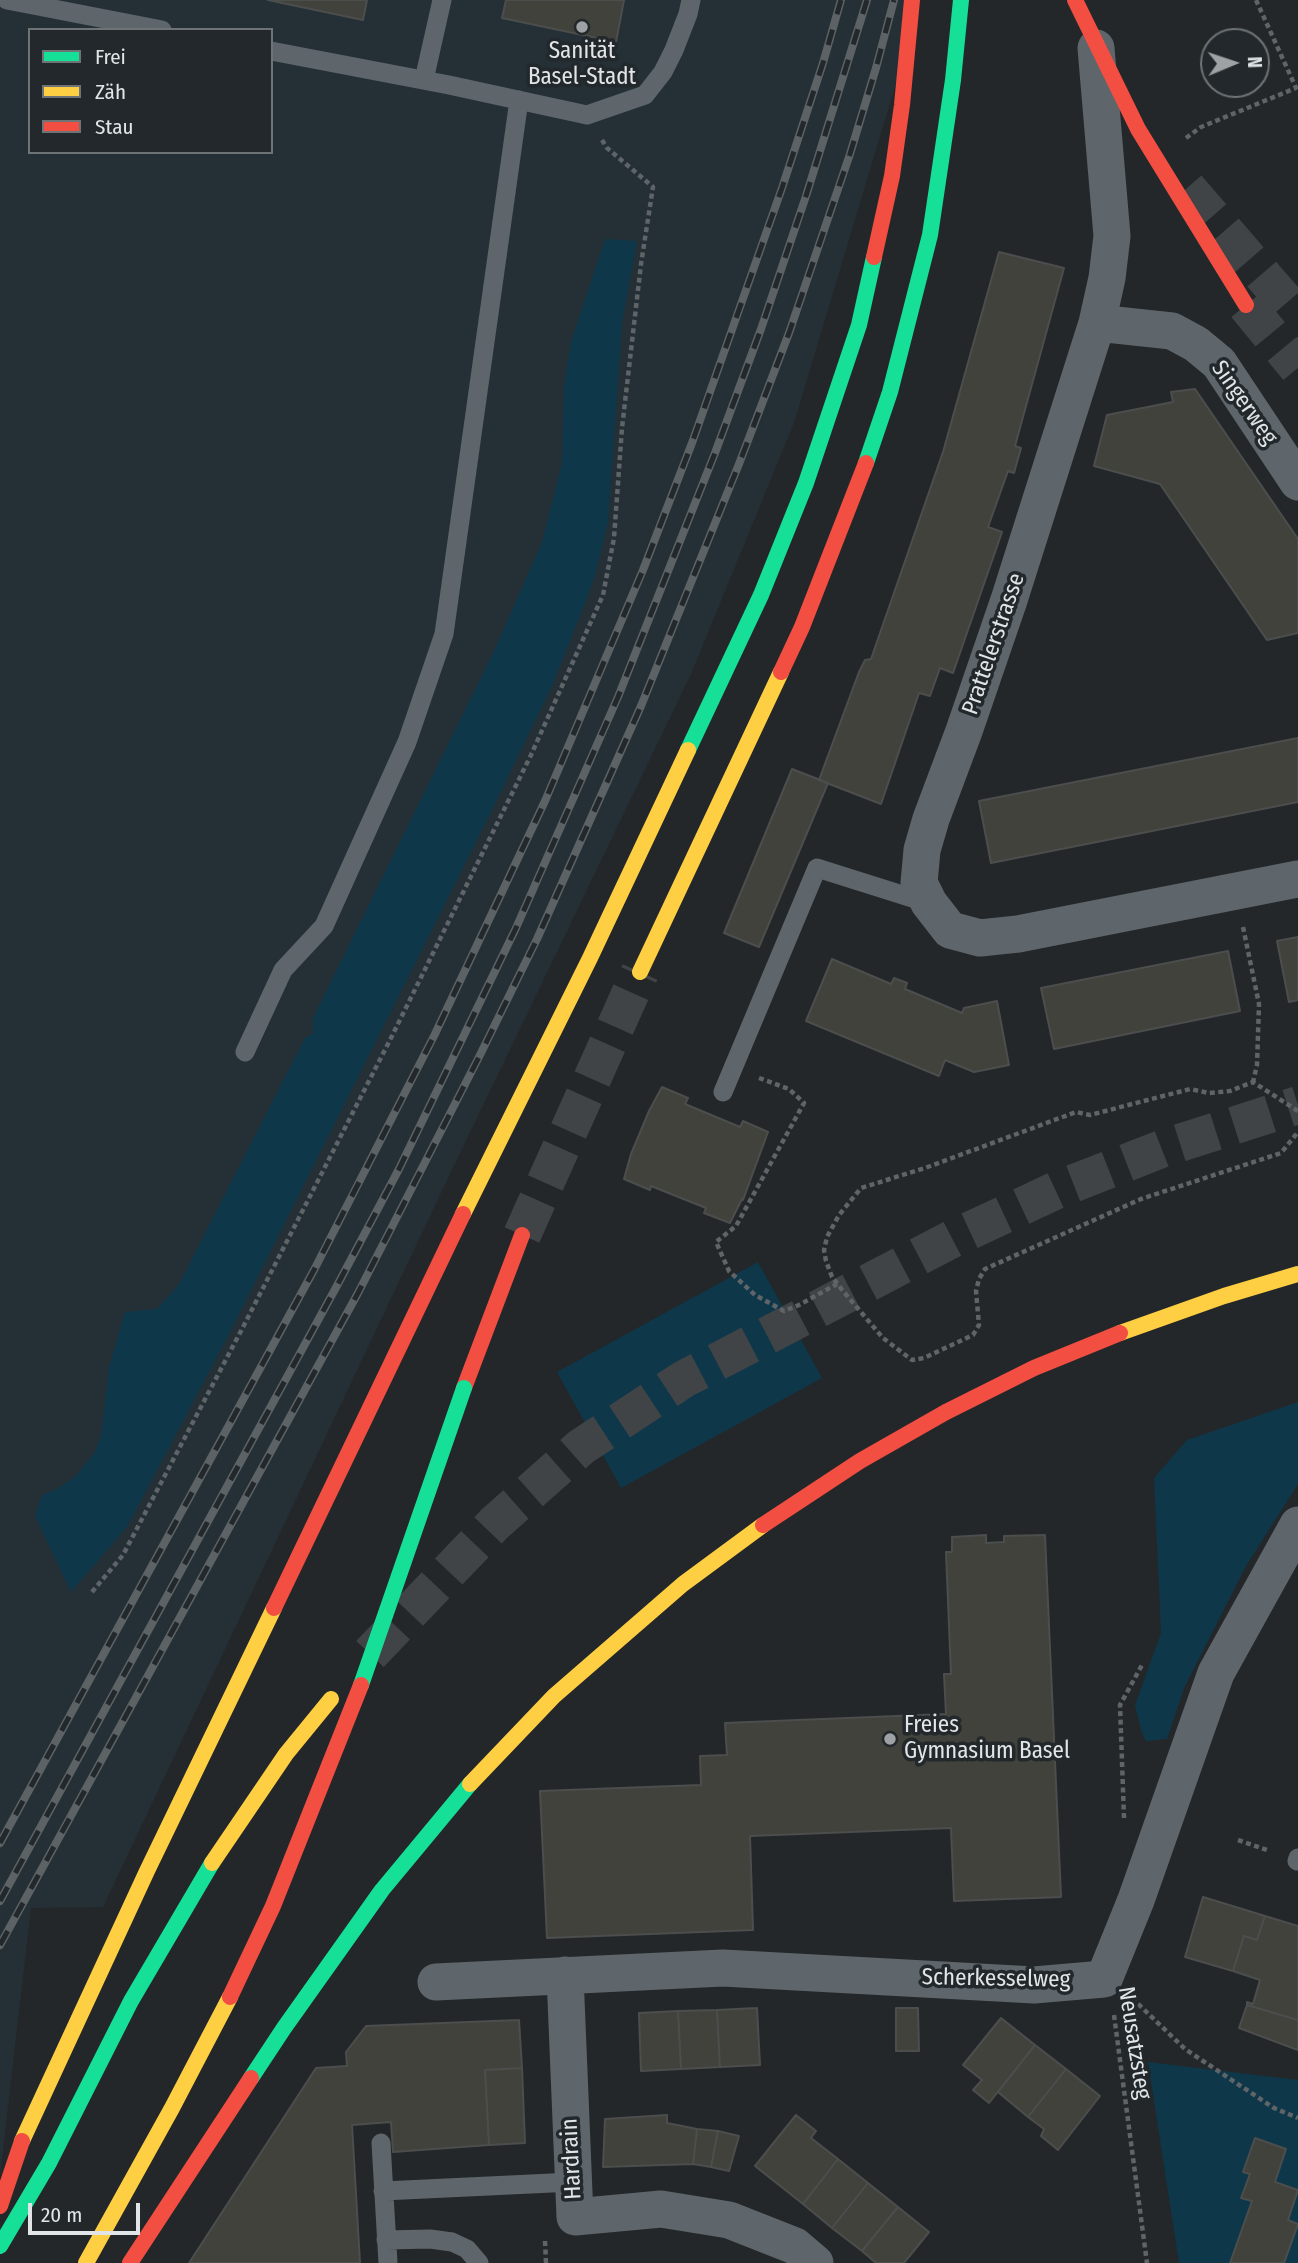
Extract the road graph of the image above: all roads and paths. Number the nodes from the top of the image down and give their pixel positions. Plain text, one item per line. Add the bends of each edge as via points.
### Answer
1 (6, 0) edge
2 (442, 0) edge
3 (691, 0) edge
4 (912, 0) edge
5 (961, 0) edge
6 (1075, 0) edge
7 (1092, 0) edge
8 (1256, 0) edge
9 (152, 28) edge
10 (273, 51) edge
11 (424, 80) junction
12 (1297, 89) edge
13 (519, 100) junction
14 (587, 115) junction
15 (1181, 142) dead end
16 (1170, 169) dead end
17 (1246, 305) tunnel mouth
18 (1097, 323) junction
19 (1298, 482) edge
20 (1298, 879) edge
21 (1235, 892) junction
22 (929, 903) junction
23 (640, 972) tunnel mouth
24 (245, 1052) dead end
25 (733, 1069) junction
26 (1253, 1082) junction
27 (723, 1092) dead end
28 (1298, 1111) edge
29 (1298, 1132) edge
30 (522, 1235) tunnel mouth
31 (1298, 1274) edge
32 (837, 1284) junction
33 (1298, 1525) edge
34 (92, 1592) dead end
35 (1142, 1665) dead end
36 (331, 1699) dead end
37 (1154, 1848) junction
38 (565, 1975) junction
39 (1104, 1979) junction
40 (436, 1982) dead end
41 (1298, 2118) edge
42 (380, 2143) dead end
43 (573, 2182) junction
44 (383, 2191) junction
45 (0, 2206) edge
46 (386, 2240) junction
47 (0, 2246) edge
48 (86, 2263) edge
49 (130, 2263) edge
50 (388, 2263) edge
51 (479, 2263) edge
52 (815, 2263) edge
53 (1147, 2263) edge

1 - 9 lane
2 - 11 lane
3 - 14 lane via 674,50 645,95
4 - 45 highway, bridge via 892,176 859,325 806,483 761,595 147,1871 22,2141
5 - 23 highway via 930,235 890,391 802,627
6 - 16 highway, bridge via 1106,69
6 - 17 highway, bridge via 1139,129
7 - 18 street, Prattelerstrasse via 1112,236
8 - 12 path
10 - 11 lane
11 - 13 lane
12 - 15 path via 1201,127
13 - 14 lane
13 - 24 lane via 444,634 407,742 324,926 283,970
14 - 34 path via 607,148 653,187 622,428 614,538 603,594 531,755 360,1098 123,1555
18 - 19 street, Singerweg via 1172,331 1196,344 1219,363
18 - 22 street, Prattelerstrasse via 1009,600 922,850 919,883
20 - 21 street, Prattelerstrasse
21 - 22 street, Prattelerstrasse via 980,938 950,930
21 - 26 path via 1259,1004
22 - 25 lane via 817,868
25 - 27 lane
25 - 32 path via 789,1089 804,1103 736,1226 716,1242 724,1261 755,1295 784,1311
26 - 28 path
26 - 32 path via 1230,1091 1190,1089 1090,1115 1076,1112 861,1188 827,1237 825,1261
29 - 32 path via 1281,1153 1140,1199 985,1269 976,1291 979,1325 973,1335 924,1359 912,1360 895,1348
30 - 48 highway, bridge via 360,1688 273,1906 172,2108
31 - 49 highway via 1129,1329 1034,1368 860,1461 683,1584 514,1736 382,1890 284,2028
33 - 37 street, Scherkesselweg via 1216,1673
35 - 37 path via 1120,1705 1124,1829
36 - 47 highway via 286,1754 194,1891
37 - 39 street, Scherkesselweg
38 - 39 street, Scherkesselweg via 723,1968 1034,1985
38 - 40 street, Scherkesselweg
38 - 43 street, Hardrain
39 - 41 path, Neusatzsteg via 1130,1996 1185,2049
39 - 53 path, Neusatzsteg via 1113,2007
42 - 44 lane
43 - 44 lane
43 - 52 street, Hardrain via 575,2217 661,2209 730,2220 795,2246
44 - 46 lane
46 - 50 lane
46 - 51 lane via 452,2242 467,2249

